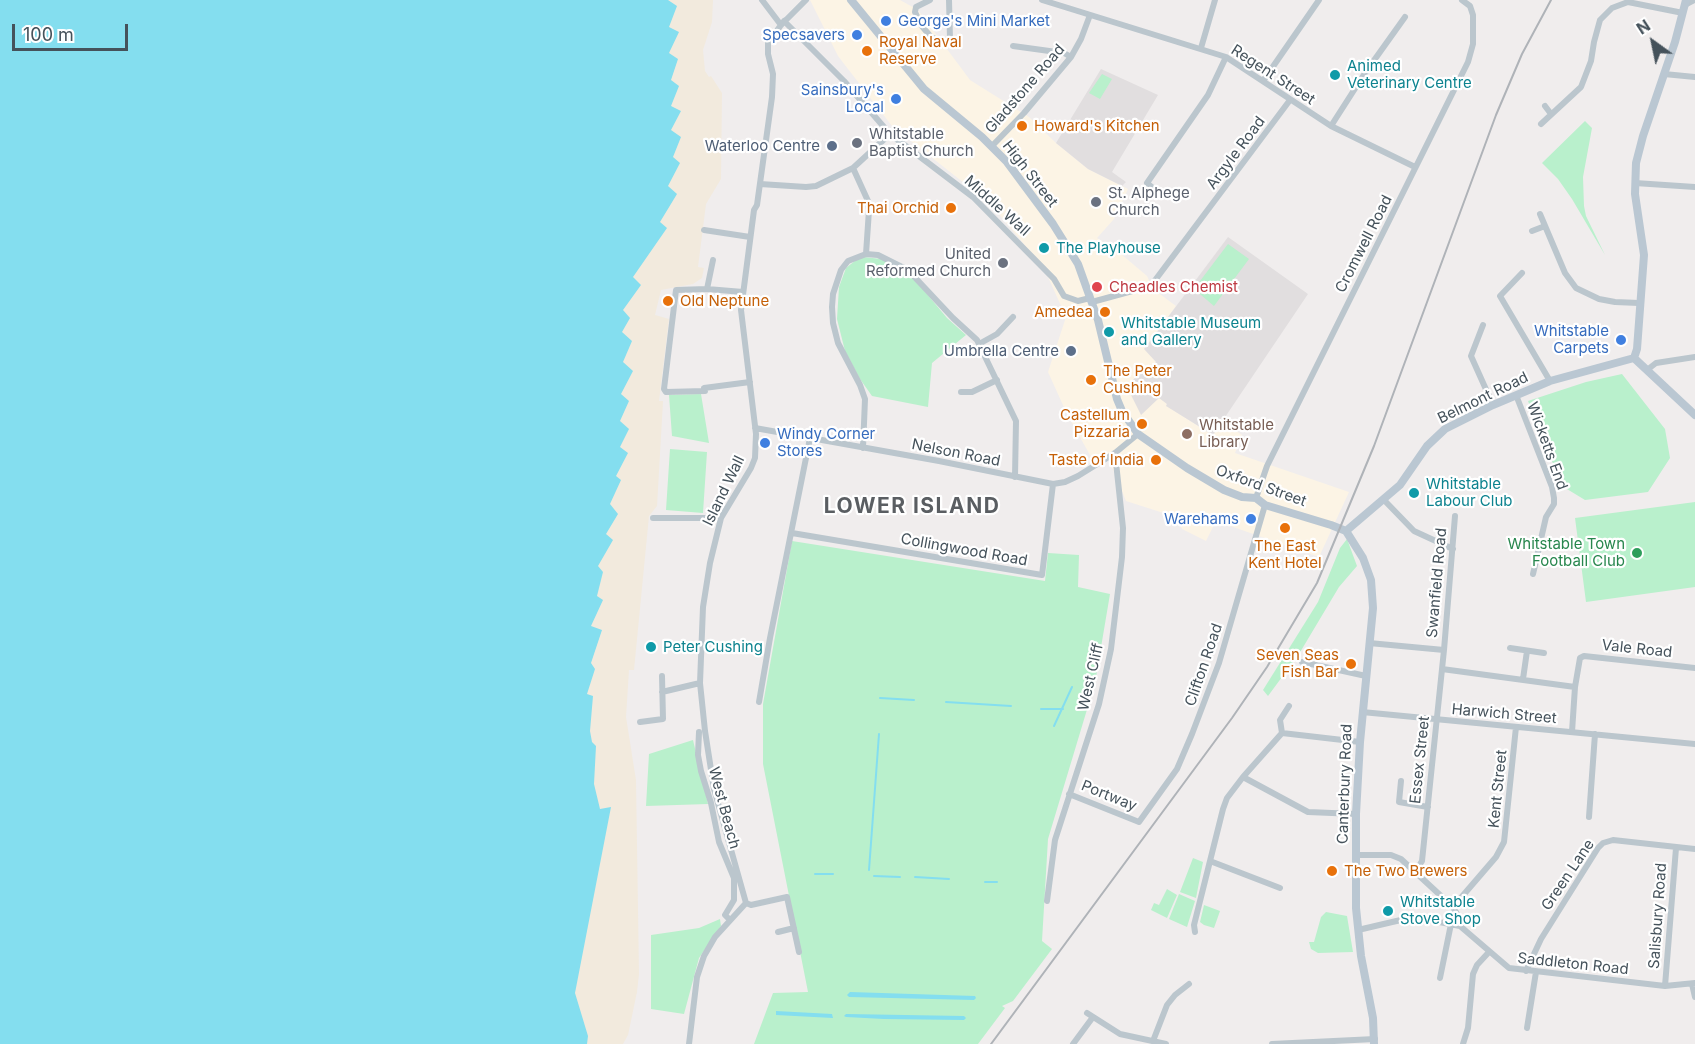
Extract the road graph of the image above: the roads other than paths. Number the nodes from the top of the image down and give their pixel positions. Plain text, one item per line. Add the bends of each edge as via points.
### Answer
1 (762, 0) edge
2 (806, 0) edge
3 (851, 0) edge
4 (930, 0) edge
5 (949, 0) edge
6 (1042, 0) edge
7 (1215, 0) edge
8 (1319, 0) edge
9 (1462, 0) edge
10 (1694, 0) edge
11 (1473, 3) edge
12 (1685, 6) edge
13 (1090, 15) junction
14 (1406, 17) dead end
15 (783, 23) junction
16 (1013, 46) dead end
17 (1201, 48) junction
18 (1071, 57) junction
19 (1226, 57) junction
20 (1664, 74) junction
21 (1695, 77) edge
22 (1263, 81) junction
23 (1290, 100) junction
24 (1545, 106) dead end
25 (1551, 114) junction
26 (1541, 123) dead end
27 (1331, 126) junction
28 (890, 134) junction
29 (992, 146) junction
30 (1414, 167) junction
31 (853, 168) junction
32 (1635, 183) junction
33 (760, 184) junction
34 (1695, 187) edge
35 (1153, 188) dead end
36 (1540, 214) dead end
37 (1545, 226) junction
38 (705, 230) dead end
39 (1532, 231) dead end
40 (750, 237) junction
41 (866, 254) junction
42 (713, 260) dead end
43 (1522, 273) dead end
44 (707, 289) junction
45 (743, 292) junction
46 (1091, 300) junction
47 (1639, 303) junction
48 (1013, 317) dead end
49 (1483, 325) dead end
50 (979, 344) junction
51 (1695, 357) edge
52 (1634, 358) junction
53 (1647, 370) junction
54 (997, 380) junction
55 (1550, 381) junction
56 (750, 382) junction
57 (961, 392) dead end
58 (1516, 395) junction
59 (1493, 405) junction
60 (1695, 415) edge
61 (755, 428) junction
62 (1138, 434) junction
63 (810, 438) junction
64 (862, 448) junction
65 (1115, 453) junction
66 (1015, 477) junction
67 (1053, 484) junction
68 (1256, 498) junction
69 (1384, 500) junction
70 (1265, 505) junction
71 (1455, 516) dead end
72 (653, 518) dead end
73 (721, 518) junction
74 (1346, 531) junction
75 (792, 533) junction
76 (1453, 549) junction
77 (1533, 574) dead end
78 (1369, 644) junction
79 (1510, 648) dead end
80 (1444, 650) junction
81 (1527, 651) junction
82 (1544, 653) dead end
83 (1302, 662) dead end
84 (1695, 668) edge
85 (1442, 669) junction
86 (662, 676) dead end
87 (1366, 676) junction
88 (1523, 679) junction
89 (700, 683) junction
90 (1575, 687) junction
91 (662, 692) junction
92 (759, 702) dead end
93 (1289, 706) dead end
94 (1362, 712) junction
95 (1436, 720) junction
96 (640, 722) dead end
97 (1516, 727) junction
98 (699, 732) dead end
99 (1572, 732) junction
100 (1282, 733) junction
101 (1595, 734) junction
102 (1360, 742) junction
103 (1695, 744) edge
104 (1243, 777) junction
105 (1401, 782) dead end
106 (1069, 794) junction
107 (1428, 807) junction
108 (1356, 814) junction
109 (1589, 817) dead end
110 (1139, 822) joint
111 (1676, 848) junction
112 (1695, 849) edge
113 (1356, 855) junction
114 (1210, 861) junction
115 (1416, 871) junction
116 (1280, 888) dead end
117 (1047, 901) dead end
118 (746, 903) junction
119 (1453, 907) junction
120 (730, 920) junction
121 (1451, 924) junction
122 (1460, 926) junction
123 (794, 928) junction
124 (1358, 930) junction
125 (778, 932) dead end
126 (1195, 932) dead end
127 (799, 952) dead end
128 (1489, 952) junction
129 (1526, 971) junction
130 (1536, 972) junction
131 (1440, 978) dead end
132 (1189, 984) dead end
133 (1693, 984) edge
134 (1665, 986) junction
135 (1695, 997) edge
136 (1527, 1029) dead end
137 (1153, 1041) junction
138 (1374, 1042) edge
139 (689, 1044) edge
140 (1073, 1044) edge
141 (1166, 1044) edge
142 (1272, 1044) edge
143 (1462, 1044) edge

1 - 15 street, Middle Wall
2 - 15 street, Island Wall
3 - 29 main road, High Street via 924,88
4 - 5 street via 916,7 915,12 931,37 942,42 950,39
6 - 13 street, Regent Street
7 - 17 street
8 - 22 street
9 - 11 street, Cromwell Road
10 - 12 street
11 - 30 street, Cromwell Road via 1468,62
12 - 20 main road
12 - 25 street via 1628,2 1612,8 1600,20 1592,61 1581,87
13 - 17 street, Regent Street
13 - 18 street, Gladstone Road
14 - 27 street
15 - 28 street, Middle Wall via 847,85
15 - 33 street, Island Wall via 771,36 767,49 773,80
16 - 18 street
17 - 19 street, Regent Street
18 - 29 street, Gladstone Road
19 - 22 street, Regent Street
19 - 35 street via 1208,95 1147,183
20 - 21 street
20 - 32 main road via 1640,148
22 - 23 street, Regent Street
23 - 27 street, Regent Street
23 - 46 street, Argyle Road via 1152,284
24 - 25 street
25 - 26 street
27 - 30 street, Regent Street
28 - 31 street
28 - 46 street, Middle Wall via 973,197 1050,275 1064,296
29 - 46 main road, High Street via 1071,251
30 - 68 street, Cromwell Road
31 - 33 street via 816,186
31 - 41 street via 868,201
32 - 34 street
32 - 47 main road via 1644,255
33 - 40 street, Island Wall
36 - 37 street
37 - 39 street
37 - 47 street via 1565,273 1576,288 1599,299
38 - 40 street
40 - 45 street, Island Wall
41 - 50 street via 878,255 908,270
41 - 64 street via 848,261 841,270 832,307 838,343 865,399
42 - 44 street
43 - 55 street via 1500,296
44 - 45 street
44 - 56 street via 676,290 664,389 666,393 705,391 704,388
45 - 56 street, Island Wall via 741,315
46 - 62 main road, Oxford Street via 1117,399
47 - 52 main road
48 - 50 street via 997,334
49 - 59 street via 1471,356
50 - 54 street
51 - 53 street via 1656,363
52 - 53 main road
52 - 55 main road, Belmont Road
53 - 60 main road
54 - 57 street via 972,392
54 - 66 street via 1016,421
55 - 58 main road, Belmont Road
56 - 61 street, Island Wall
58 - 59 main road, Belmont Road
58 - 77 street, Wicketts End via 1554,498
59 - 69 main road, Belmont Road via 1434,437 1400,485
61 - 63 street, Nelson Road
61 - 73 street, Island Wall via 755,458
62 - 65 street, Nelson Road
62 - 68 main road, Oxford Street via 1208,482 1242,497
63 - 64 street, Nelson Road
63 - 75 street
64 - 66 street, Nelson Road
65 - 67 street, Nelson Road via 1078,476
65 - 106 street, West Cliff via 1123,528 1113,631 1099,704
66 - 67 street, Nelson Road
67 - 75 street, Collingwood Road via 1042,575
68 - 70 main road, Oxford Street
69 - 74 main road, Belmont Road
69 - 76 street via 1414,531
70 - 74 main road, Oxford Street
70 - 110 street, Clifton Road via 1219,663 1196,724 1177,769
71 - 76 street, Swanfield Road
72 - 73 street
73 - 89 street, Island Wall via 703,607
74 - 78 main road, Canterbury Road via 1371,580
75 - 92 street
76 - 80 street, Swanfield Road
78 - 80 street, Swanfield Road
78 - 87 main road, Canterbury Road
79 - 81 street
80 - 85 street, Essex Street
81 - 82 street
81 - 88 street
83 - 87 street
84 - 90 street, Vale Road via 1584,656 1580,658
85 - 88 street
85 - 95 street, Essex Street
86 - 91 street
87 - 94 main road, Canterbury Road
88 - 90 street
89 - 91 street
89 - 118 street, Island Wall via 714,789
90 - 99 street, Vale Road
91 - 96 street via 663,719
93 - 100 street via 1280,720
94 - 95 street, Harwich Street
94 - 102 main road, Canterbury Road
95 - 97 street, Harwich Street
95 - 107 street, Essex Street
97 - 99 street, Harwich Street
97 - 119 street, Kent Street via 1504,842
98 - 120 street, West Beach via 701,771 719,842 734,878 734,900 726,915
99 - 101 street, Harwich Street
100 - 102 street
100 - 104 street
101 - 103 street, Harwich Street
101 - 109 street
102 - 108 main road, Canterbury Road
104 - 108 street via 1308,812
104 - 114 street via 1227,798
105 - 107 street via 1399,802
106 - 110 street, Portway
106 - 117 street, West Cliff via 1052,855
107 - 115 street, Essex Street via 1422,861
108 - 113 main road, Canterbury Road
111 - 112 street, Green Lane
111 - 129 street, Green Lane via 1613,840 1604,843 1541,939
111 - 134 street, Salisbury Road
113 - 115 street via 1391,855
113 - 124 main road, Canterbury Road
114 - 116 street
114 - 126 street
115 - 119 street
118 - 120 street
118 - 123 street via 787,897
119 - 122 street
120 - 139 street via 711,943 700,966
121 - 122 street, Saddleton Road
121 - 124 street, Saddleton Road via 1405,919
121 - 131 street
122 - 128 street, Saddleton Road
123 - 125 street
123 - 127 street
124 - 138 main road, Canterbury Road
128 - 129 street, Saddleton Road via 1509,968
128 - 143 street via 1473,974 1468,1028
129 - 130 street, Saddleton Road
130 - 134 street, Saddleton Road
130 - 136 street
132 - 137 street via 1167,1005
133 - 134 street, Saddleton Road
133 - 135 street
137 - 140 street via 1120,1034 1090,1015
137 - 141 street
138 - 142 street

